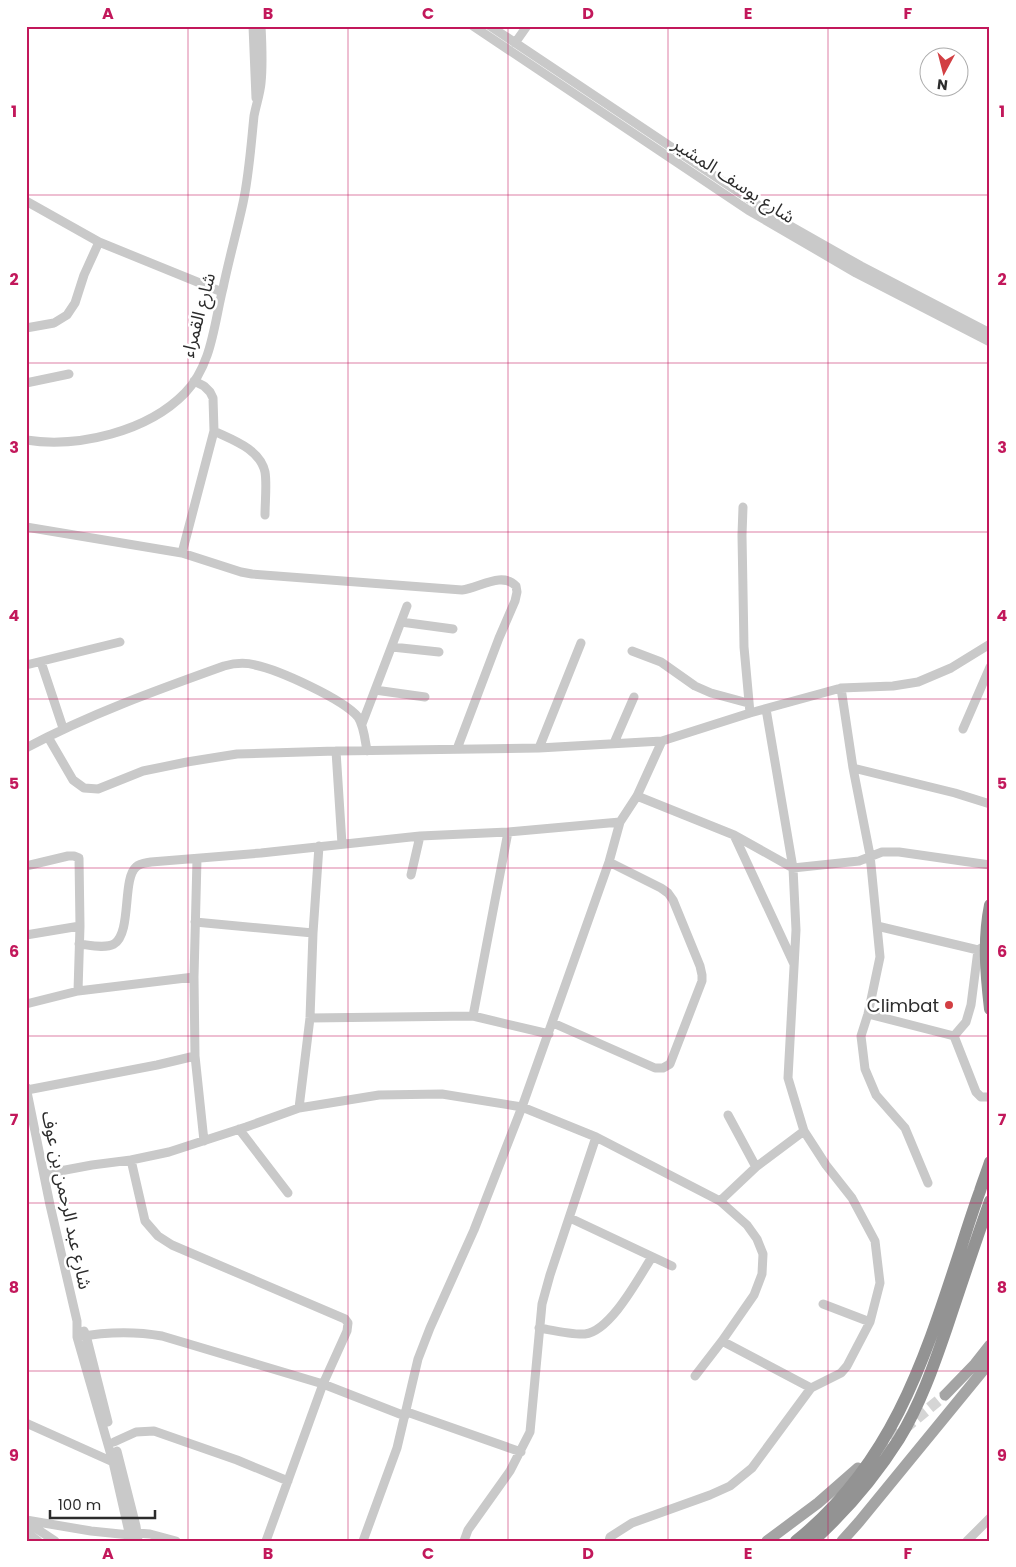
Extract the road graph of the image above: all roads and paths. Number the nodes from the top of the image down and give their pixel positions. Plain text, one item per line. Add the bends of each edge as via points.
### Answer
1 (253, 26) edge
2 (262, 26) edge
3 (473, 26) edge
4 (490, 26) edge
5 (526, 26) edge
6 (515, 43) junction
7 (256, 103) junction
8 (26, 201) edge
9 (99, 242) junction
10 (222, 292) junction
11 (26, 328) edge
12 (990, 333) edge
13 (990, 342) edge
14 (69, 374) dead end
15 (194, 381) junction
16 (26, 383) edge
17 (214, 431) junction
18 (26, 440) edge
19 (743, 507) dead end
20 (265, 515) dead end
21 (26, 528) edge
22 (182, 553) junction
23 (407, 606) dead end
24 (401, 622) junction
25 (454, 629) dead end
26 (120, 642) dead end
27 (581, 643) dead end
28 (990, 644) edge
29 (392, 647) junction
30 (632, 651) dead end
31 (439, 652) dead end
32 (41, 662) junction
33 (26, 666) edge
34 (990, 667) edge
35 (841, 688) junction
36 (375, 690) junction
37 (424, 697) dead end
38 (634, 697) dead end
39 (748, 703) junction
40 (766, 709) junction
41 (750, 713) junction
42 (362, 724) junction
43 (63, 728) junction
44 (963, 729) dead end
45 (48, 736) junction
46 (662, 741) junction
47 (614, 742) junction
48 (26, 748) edge
49 (539, 748) junction
50 (457, 749) junction
51 (336, 751) junction
52 (367, 751) junction
53 (854, 768) junction
54 (637, 796) junction
55 (990, 804) edge
56 (620, 822) junction
57 (508, 832) junction
58 (734, 835) junction
59 (420, 836) junction
60 (342, 844) junction
61 (320, 846) junction
62 (870, 856) junction
63 (197, 859) junction
64 (609, 862) junction
65 (990, 865) edge
66 (26, 866) edge
67 (794, 868) junction
68 (411, 875) dead end
69 (990, 905) edge
70 (195, 922) junction
71 (80, 926) junction
72 (877, 926) junction
73 (313, 933) junction
74 (26, 935) edge
75 (80, 944) junction
76 (982, 948) junction
77 (794, 965) junction
78 (194, 977) junction
79 (78, 991) junction
80 (26, 1004) edge
81 (990, 1009) edge
82 (868, 1014) junction
83 (473, 1016) junction
84 (310, 1018) junction
85 (553, 1023) junction
86 (549, 1034) junction
87 (954, 1036) junction
88 (195, 1056) junction
89 (27, 1088) edge
90 (990, 1097) edge
91 (522, 1107) junction
92 (299, 1108) junction
93 (728, 1114) dead end
94 (239, 1129) junction
95 (804, 1131) junction
96 (596, 1137) junction
97 (204, 1141) junction
98 (131, 1160) junction
99 (990, 1162) edge
100 (756, 1166) junction
101 (44, 1174) junction
102 (928, 1182) dead end
103 (288, 1193) dead end
104 (720, 1200) junction
105 (990, 1201) edge
106 (570, 1218) junction
107 (652, 1257) junction
108 (672, 1266) dead end
109 (823, 1304) dead end
110 (870, 1322) junction
111 (539, 1328) junction
112 (82, 1336) junction
113 (722, 1341) junction
114 (990, 1345) edge
115 (990, 1362) edge
116 (695, 1376) dead end
117 (323, 1384) junction
118 (811, 1388) junction
119 (945, 1395) tunnel mouth
120 (406, 1414) junction
121 (26, 1423) edge
122 (114, 1442) junction
123 (521, 1452) junction
124 (117, 1462) junction
125 (858, 1468) dead end
126 (288, 1481) junction
127 (990, 1518) edge
128 (26, 1521) edge
129 (26, 1532) edge
130 (134, 1537) edge
131 (38, 1541) edge
132 (55, 1541) edge
133 (176, 1541) edge
134 (266, 1541) edge
135 (363, 1541) edge
136 (464, 1541) edge
137 (608, 1541) edge
138 (767, 1541) edge
139 (796, 1541) edge
140 (813, 1541) edge
141 (842, 1541) edge
142 (967, 1541) edge

1 - 7 street, شارع القمراء
2 - 7 street, شارع القمراء via 261,86
3 - 13 street, شارع يوسف المشير via 755,215 856,273
4 - 6 street, شارع يوسف المشير
5 - 6 street
6 - 12 street, شارع يوسف المشير via 785,223
7 - 10 street, شارع القمراء via 243,202
8 - 9 street
9 - 10 street
9 - 11 street via 75,303 67,315 54,323
10 - 15 street, شارع القمراء via 209,350
14 - 16 street
15 - 17 street via 204,386 213,398
15 - 18 street, شارع القمراء via 185,393 160,413 130,428 96,438
17 - 20 street via 258,458 265,471
17 - 22 street
19 - 39 street via 744,647
21 - 22 street
22 - 50 street via 252,574 462,590 498,579 512,583 516,586 515,601
23 - 24 street
24 - 25 street
24 - 29 street
26 - 32 street
27 - 49 street
28 - 35 street via 951,668 918,682
29 - 31 street
29 - 36 street
30 - 39 street via 661,662 695,686
32 - 33 street
32 - 43 street
34 - 44 street
35 - 40 street
35 - 53 street
36 - 37 street
36 - 42 street
38 - 47 street
39 - 41 street
40 - 41 street
40 - 67 street
41 - 46 street
42 - 43 street via 342,705 300,681 254,664 237,663 130,700
42 - 52 street
43 - 45 street
45 - 48 street
45 - 51 street via 73,780 90,789 98,789 143,771 211,757
46 - 47 street
46 - 54 street
47 - 49 street
49 - 50 street
50 - 52 street
51 - 52 street
51 - 60 street
53 - 55 street
53 - 62 street
54 - 56 street
54 - 58 street
56 - 57 street
56 - 64 street
57 - 59 street
57 - 83 street
58 - 67 street
58 - 77 street
59 - 60 street
59 - 68 street
60 - 61 street
61 - 63 street
61 - 73 street
62 - 65 street via 899,852
62 - 67 street via 859,861
62 - 72 street
63 - 70 street
63 - 75 street via 137,866 132,873 124,924 116,943 108,946
64 - 85 street
64 - 85 street via 668,893 700,966 702,981 670,1064 663,1068 655,1068
66 - 71 street via 68,856 79,858
67 - 77 street
69 - 76 highway
70 - 73 street
70 - 78 street
71 - 74 street
71 - 75 street
72 - 76 street
72 - 82 street via 880,957
73 - 84 street
75 - 79 street
76 - 81 highway
76 - 87 street via 975,966 966,1022
77 - 95 street via 788,1078
78 - 79 street
78 - 88 street
79 - 80 street
82 - 87 street
82 - 102 street via 861,1036 865,1069 876,1095 905,1128
83 - 84 street
83 - 86 street
84 - 92 street
85 - 86 street
86 - 91 street
87 - 90 street via 976,1092 980,1097
88 - 89 street
88 - 97 street
89 - 101 street, شارع عبد الرحمن بن عوف
91 - 92 street via 442,1094 417,1094 379,1095
91 - 96 street
91 - 120 street via 474,1230 418,1359
92 - 94 street
93 - 100 street
94 - 97 street
94 - 103 street
95 - 100 street
95 - 110 street via 852,1198 875,1241 880,1284
96 - 104 street
96 - 106 street
97 - 98 street
98 - 101 street
98 - 117 street via 146,1221 158,1236 172,1245 345,1319 347,1330
99 - 139 highway via 931,1338 896,1419 868,1465 831,1508
100 - 104 street
101 - 112 street, شارع عبد الرحمن بن عوف
104 - 113 street via 747,1225 763,1254 762,1274 754,1295
105 - 140 highway via 925,1387 900,1438 863,1490
106 - 107 street
106 - 111 street via 550,1275
107 - 108 street
107 - 111 street via 607,1321 596,1329 585,1334
109 - 110 street
110 - 118 street via 841,1373
111 - 123 street via 530,1432
112 - 117 street via 119,1333 162,1336
112 - 122 street, شارع عبد الرحمن بن عوف
112 - 124 street, شارع عبد الرحمن بن عوف
113 - 116 street
113 - 118 street
114 - 119 main road
115 - 141 main road
117 - 120 street
117 - 126 street
118 - 137 street via 752,1468 730,1486 632,1523
120 - 123 street
120 - 135 street
121 - 124 street
122 - 124 street, شارع عبد الرحمن بن عوف
122 - 126 street via 136,1432 154,1431
123 - 136 street via 468,1530
124 - 130 street, شارع عبد الرحمن بن عوف
125 - 138 main road
126 - 134 street
127 - 142 street
128 - 130 street
128 - 132 street
129 - 131 street
130 - 133 street via 150,1534

